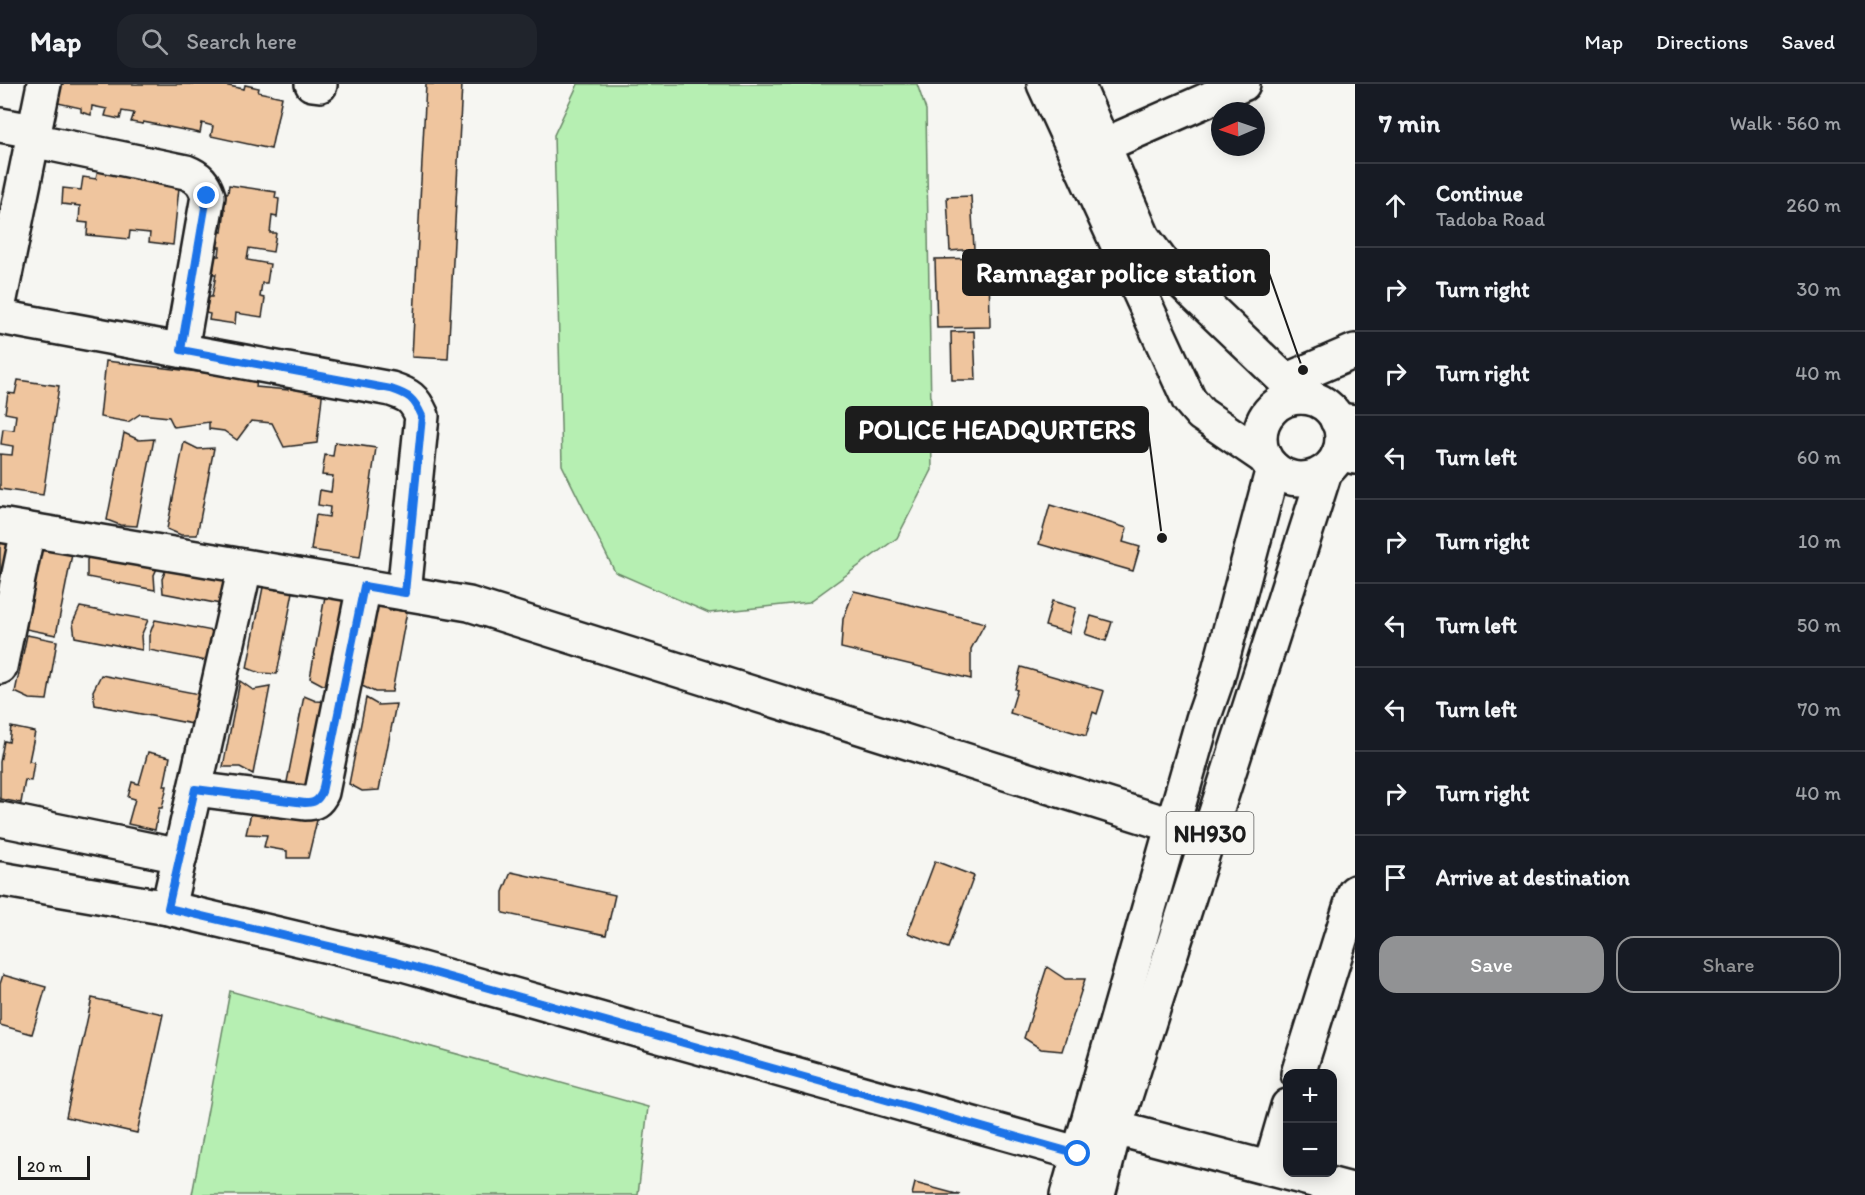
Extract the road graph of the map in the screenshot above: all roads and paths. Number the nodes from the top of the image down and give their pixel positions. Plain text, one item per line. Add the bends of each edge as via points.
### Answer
1 (44, 84) edge
2 (1044, 84) edge
3 (1077, 84) edge
4 (1243, 84) edge
5 (0, 125) edge
6 (33, 136) junction
7 (1090, 150) junction
8 (1, 285) edge
9 (0, 317) edge
10 (181, 350) junction
11 (1355, 351) edge
12 (1294, 389) junction
13 (1346, 421) edge
14 (1340, 461) edge
15 (1269, 462) junction
16 (14, 527) edge
17 (245, 567) junction
18 (364, 586) junction
19 (405, 593) junction
20 (0, 667) edge
21 (195, 789) junction
22 (0, 819) edge
23 (1174, 825) junction
24 (180, 856) junction
25 (0, 879) edge
26 (1355, 892) edge
27 (168, 908) junction
28 (1300, 1069) edge
29 (1283, 1121) edge
30 (1115, 1128) junction
31 (1092, 1158) junction
32 (1270, 1168) junction
33 (1355, 1191) edge
34 (1067, 1195) edge
35 (1098, 1195) edge

1 - 6 main road
2 - 7 main road, NH930
3 - 7 main road, NH930
4 - 7 main road
5 - 6 main road
6 - 8 main road
6 - 10 main road via 186,172 204,184 207,196
7 - 12 main road, NH930 via 1162,263
7 - 15 main road, NH930 via 1188,400 1200,414
9 - 10 main road
10 - 19 main road via 391,389 416,402 422,416
11 - 12 main road
12 - 13 main road, NH930
12 - 15 main road, NH930 via 1295,397 1271,409 1263,421 1261,448
13 - 14 main road, NH930
14 - 15 main road, NH930 via 1313,477 1300,479 1287,477
14 - 30 main road, NH930
15 - 23 main road, NH930 via 1217,679
16 - 17 main road
16 - 20 main road
17 - 18 main road
17 - 21 main road
18 - 19 main road
18 - 21 main road via 319,799 305,803
19 - 23 main road via 469,604
21 - 24 main road
22 - 24 main road
23 - 31 main road, NH930
24 - 27 main road
25 - 27 main road
26 - 28 main road
27 - 31 main road via 396,962
29 - 32 main road
30 - 31 main road, NH930
30 - 32 main road
31 - 34 main road, NH930
31 - 35 main road, NH930
32 - 33 main road

